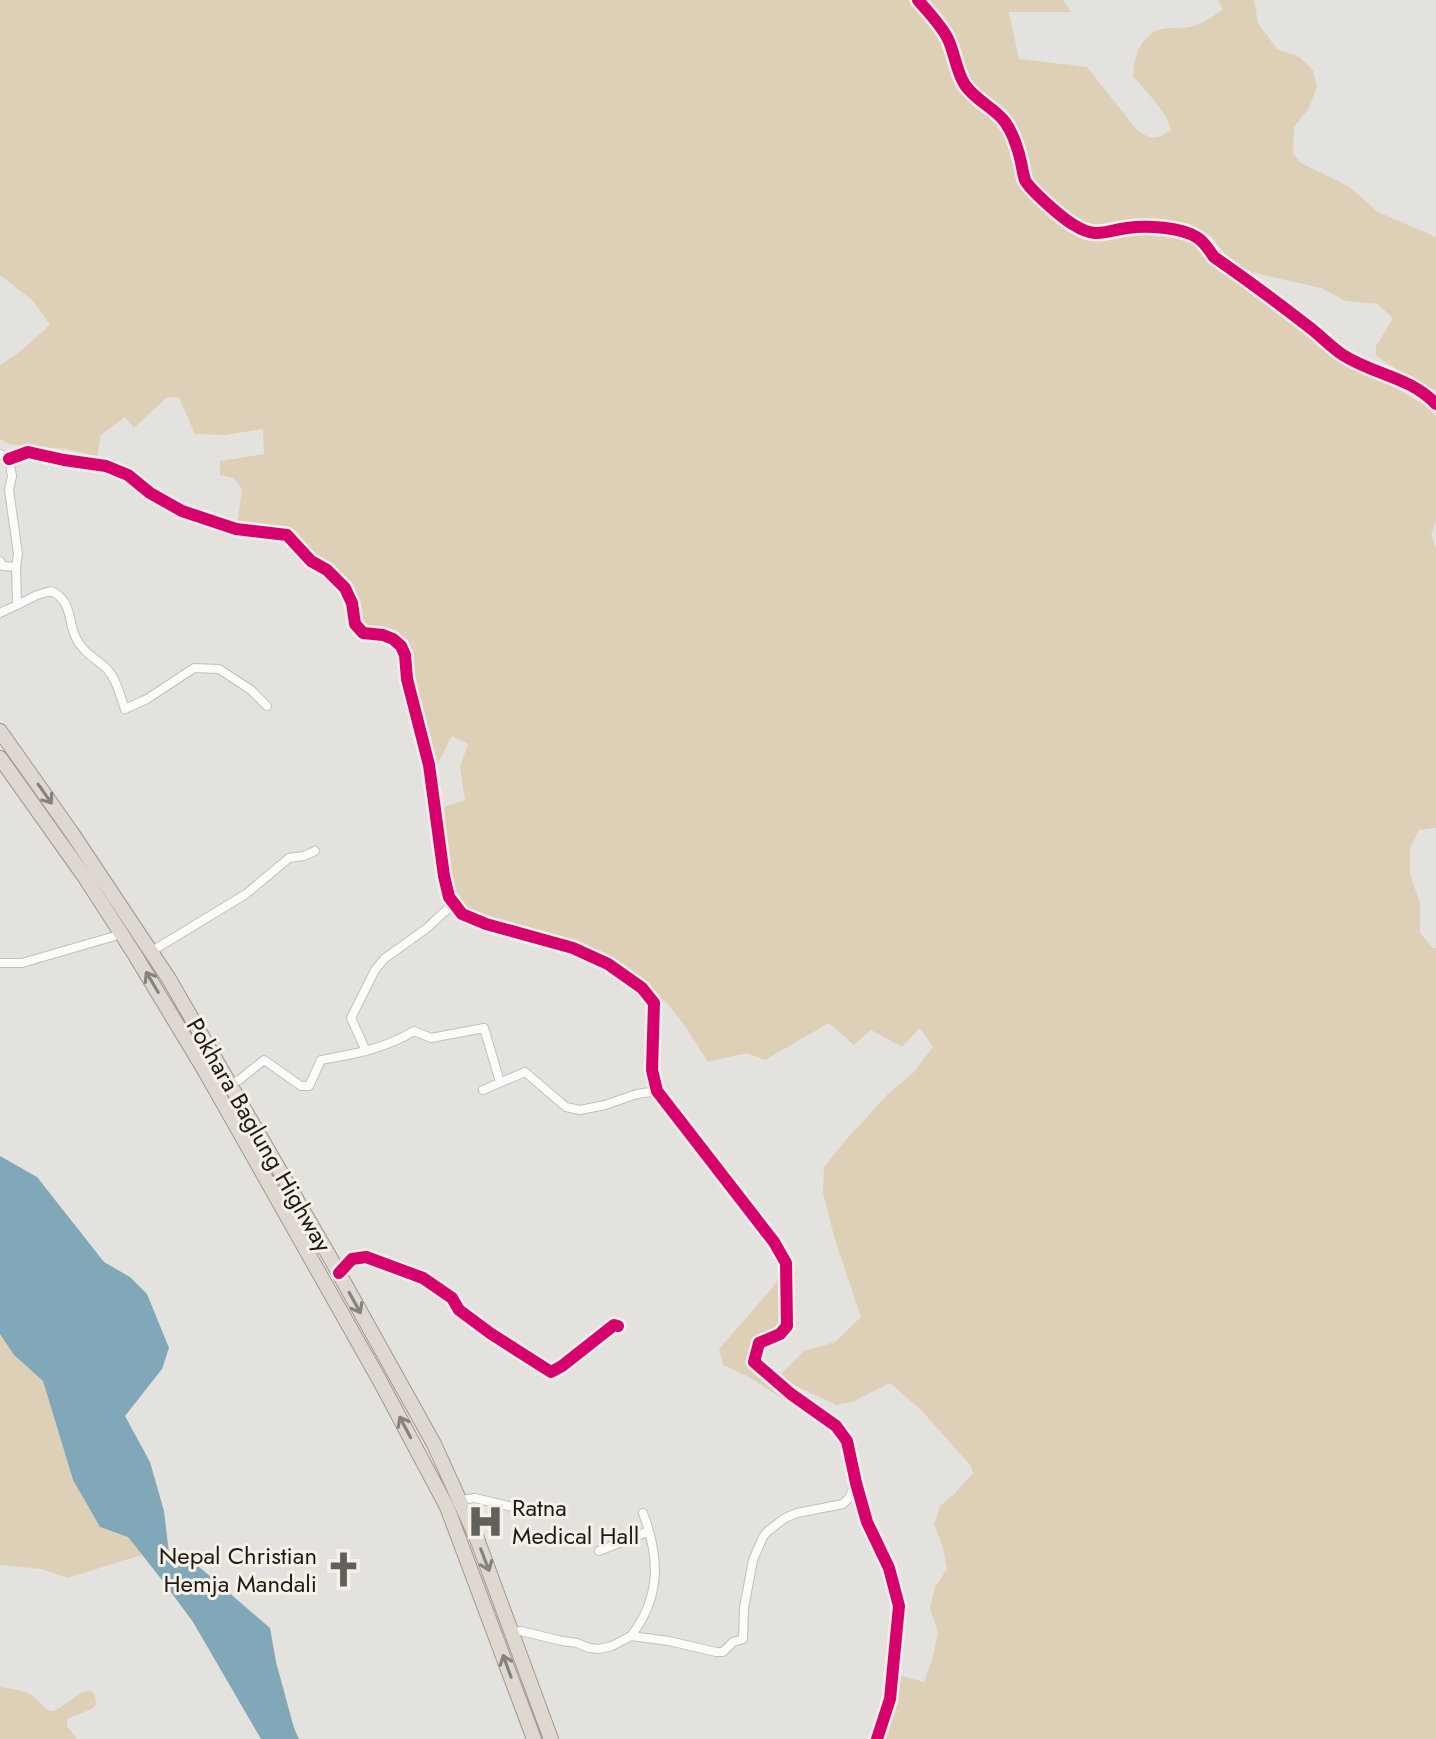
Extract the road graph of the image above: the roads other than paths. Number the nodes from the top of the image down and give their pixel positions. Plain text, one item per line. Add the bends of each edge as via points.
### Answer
1 (918, 0) edge
2 (1436, 404) edge
3 (0, 454) edge
4 (9, 459) junction
5 (0, 561) edge
6 (16, 567) junction
7 (17, 605) junction
8 (0, 613) edge
9 (267, 706) dead end
10 (0, 731) edge
11 (0, 758) edge
12 (315, 851) dead end
13 (454, 903) junction
14 (122, 934) junction
15 (152, 951) junction
16 (0, 963) edge
17 (366, 1051) junction
18 (500, 1082) junction
19 (230, 1084) junction
20 (483, 1090) dead end
21 (657, 1091) junction
22 (339, 1273) junction
23 (618, 1326) dead end
24 (856, 1483) junction
25 (460, 1500) junction
26 (534, 1512) dead end
27 (643, 1513) dead end
28 (649, 1531) junction
29 (599, 1551) dead end
30 (512, 1632) junction
31 (631, 1636) junction
32 (534, 1739) edge
33 (551, 1739) edge
34 (877, 1739) edge

1 - 2 street via 947,37 966,86 1005,122 1025,180 1073,225 1102,234 1151,227 1197,237 1214,257 1338,352 1412,384
3 - 4 street
4 - 6 street
4 - 13 street via 28,452 106,466 182,511 236,529 287,535 336,578 363,633 393,639 405,655 429,765 444,876
5 - 6 street
6 - 7 street
7 - 8 street
7 - 9 street via 51,591 61,596 76,638 107,669 125,709 194,668 219,669
10 -> 15 highway, Pokhara Baglung Highway
11 - 14 highway, Pokhara Baglung Highway
12 - 15 street via 289,858 246,894
13 - 17 street via 375,970 351,1018
13 - 21 street via 462,914 486,924 573,948 642,988 654,1003 652,1070
14 - 16 street via 22,963
32 -> 14 highway, Pokhara Baglung Highway via 435,1482 205,1071
15 - 19 highway, Pokhara Baglung Highway
17 - 18 street via 414,1031 431,1038 484,1028
17 - 19 street via 321,1060 309,1086 301,1086 264,1060
18 - 20 street
18 - 21 street via 525,1072 566,1107 580,1110
19 - 22 highway, Pokhara Baglung Highway
21 - 24 street via 786,1263 787,1326 759,1343 754,1362 836,1426 847,1441
22 - 23 street via 352,1259 366,1257 423,1278 479,1325 551,1372
22 -> 25 highway, Pokhara Baglung Highway
24 - 31 street via 843,1504 797,1513 763,1537 753,1560 743,1639 716,1652
24 - 34 street via 899,1606 890,1699
25 - 26 street via 475,1498
25 -> 30 highway, Pokhara Baglung Highway
27 - 28 street
28 - 29 street
28 - 31 street via 654,1591 645,1618
30 - 31 street via 599,1649
30 - 33 highway, Pokhara Baglung Highway

